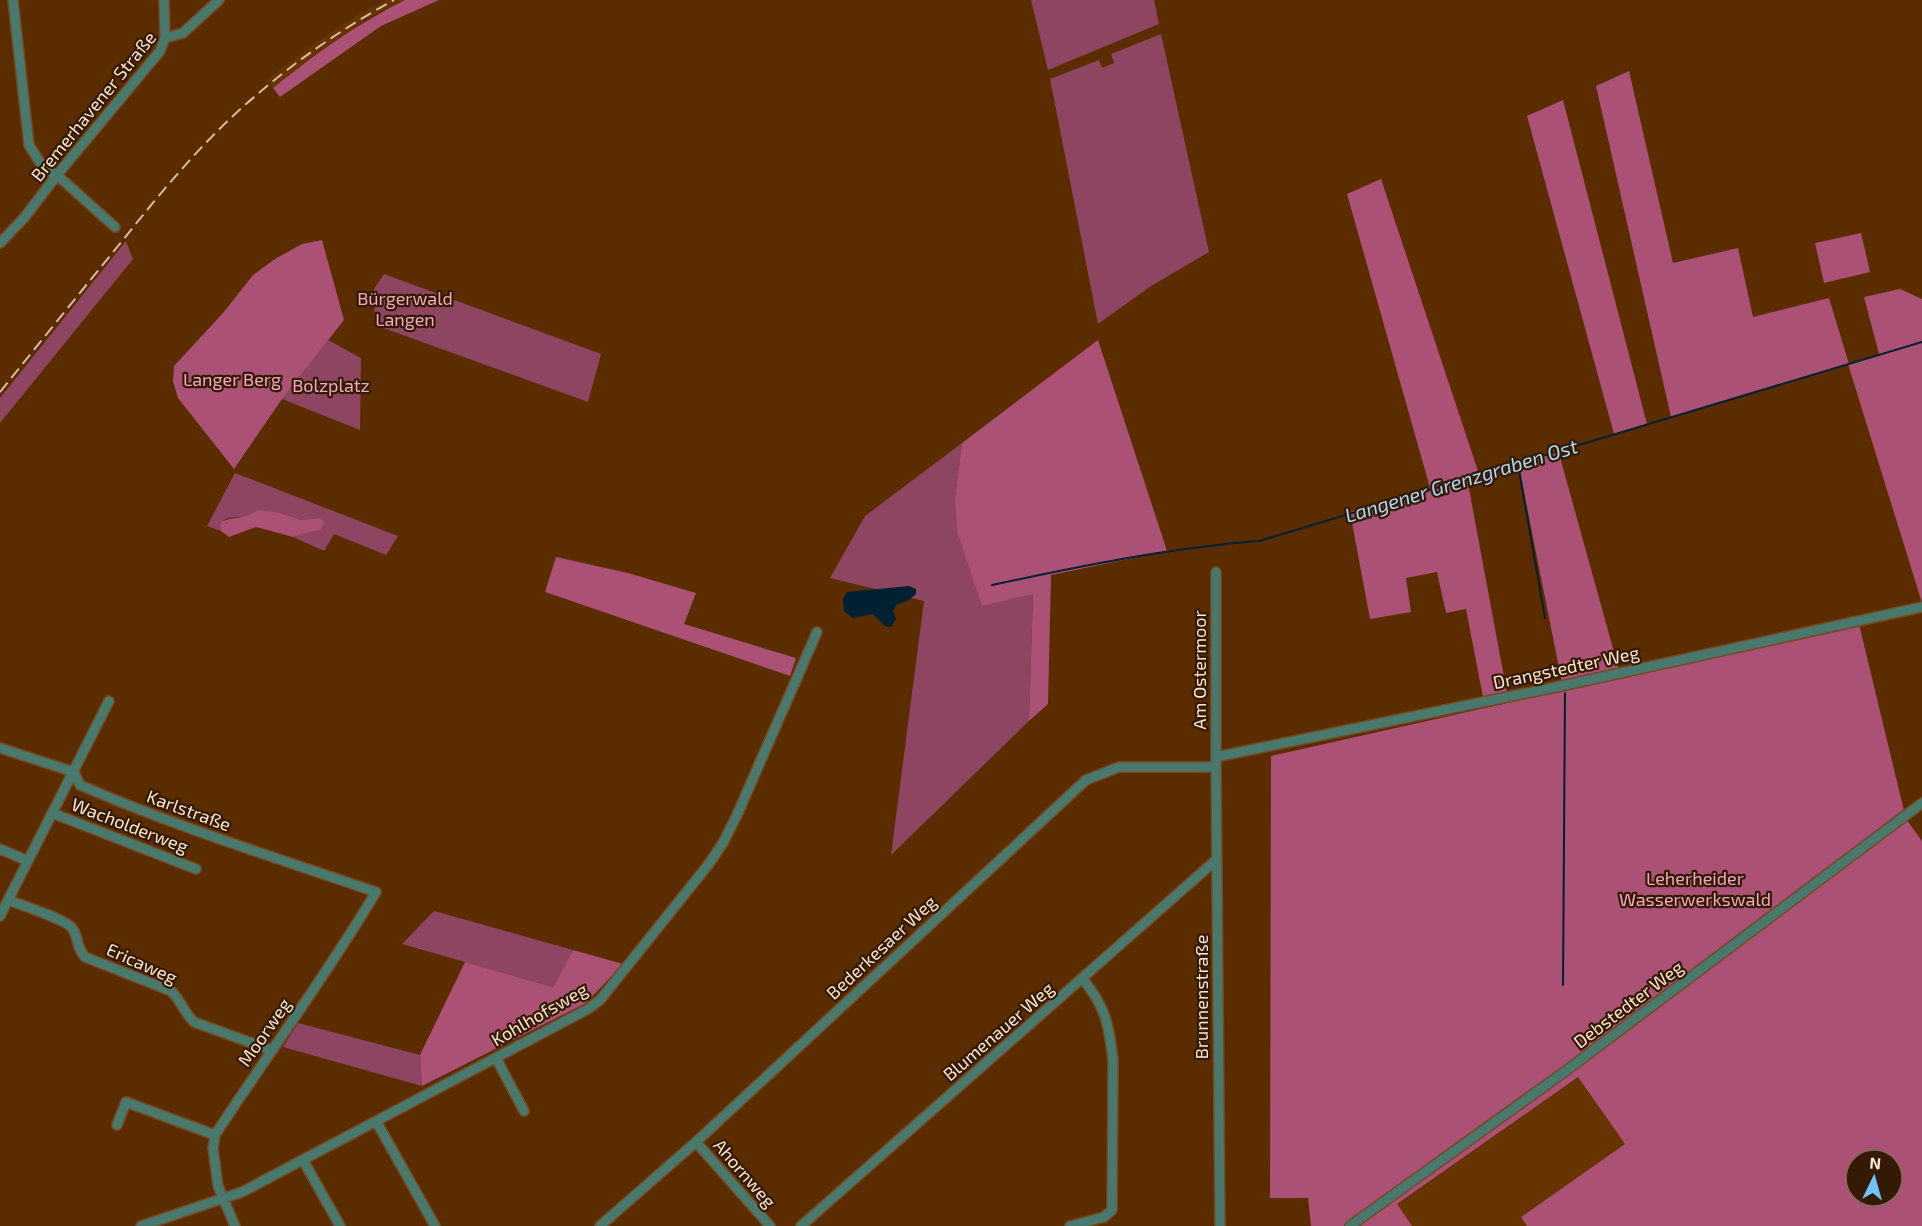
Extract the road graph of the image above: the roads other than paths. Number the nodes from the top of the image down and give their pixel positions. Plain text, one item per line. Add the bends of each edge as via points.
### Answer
1 (13, 0) edge
2 (164, 0) edge
3 (219, 0) edge
4 (165, 38) junction
5 (57, 176) junction
6 (115, 227) dead end
7 (0, 243) edge
8 (1216, 572) dead end
9 (1922, 607) edge
10 (817, 633) dead end
11 (109, 701) dead end
12 (0, 748) edge
13 (1216, 762) junction
14 (74, 772) junction
15 (1922, 803) edge
16 (52, 813) junction
17 (0, 849) edge
18 (1216, 860) junction
19 (28, 861) junction
20 (196, 868) dead end
21 (376, 892) joint
22 (8, 900) junction
23 (0, 916) edge
24 (1082, 978) junction
25 (271, 1050) junction
26 (495, 1058) junction
27 (524, 1111) dead end
28 (376, 1121) junction
29 (117, 1125) dead end
30 (215, 1135) junction
31 (696, 1142) junction
32 (303, 1160) junction
33 (224, 1200) junction
34 (141, 1226) edge
35 (235, 1226) edge
36 (340, 1226) edge
37 (435, 1226) edge
38 (600, 1226) edge
39 (770, 1226) edge
40 (801, 1226) edge
41 (1070, 1226) edge
42 (1220, 1226) edge
43 (1350, 1226) edge

1 - 5 street via 29,145 44,169
2 - 4 street
3 - 4 street, Bremerhavener Straße via 183,33
4 - 5 street, Bremerhavener Straße via 160,51
5 - 6 street
5 - 7 street, Bremerhavener Straße
8 - 13 street, Am Ostermoor
9 - 13 street, Drangstedter Weg
10 - 26 street, Kohlhofsweg via 738,815 708,865 600,1000
11 - 14 street
12 - 14 street, Karlstraße
13 - 18 street, Brunnenstraße
13 - 31 street, Bederkesaer Weg via 1119,767 1086,780
14 - 16 street
14 - 21 street, Karlstraße via 80,785 125,804
15 - 43 street, Debstedter Weg via 1567,1070
16 - 19 street
16 - 20 street, Wacholderweg
17 - 19 street
18 - 24 street, Blumenauer Weg
18 - 42 street, Brunnenstraße
19 - 22 street
21 - 25 street, Moorweg via 343,948
22 - 23 street
22 - 25 street, Ericaweg via 69,924 85,957 171,991 194,1022
24 - 40 street, Blumenauer Weg
24 - 41 street via 1096,995 1110,1037 1112,1210 1104,1217
25 - 30 street, Moorweg
26 - 27 street
26 - 28 street, Kohlhofsweg
28 - 32 street, Kohlhofsweg
28 - 37 street
29 - 30 street via 126,1102
30 - 33 street via 218,1186
31 - 38 street, Bederkesaer Weg
31 - 39 street, Ahornweg
32 - 33 street, Kohlhofsweg
32 - 36 street
33 - 34 street, Kohlhofsweg
33 - 35 street

